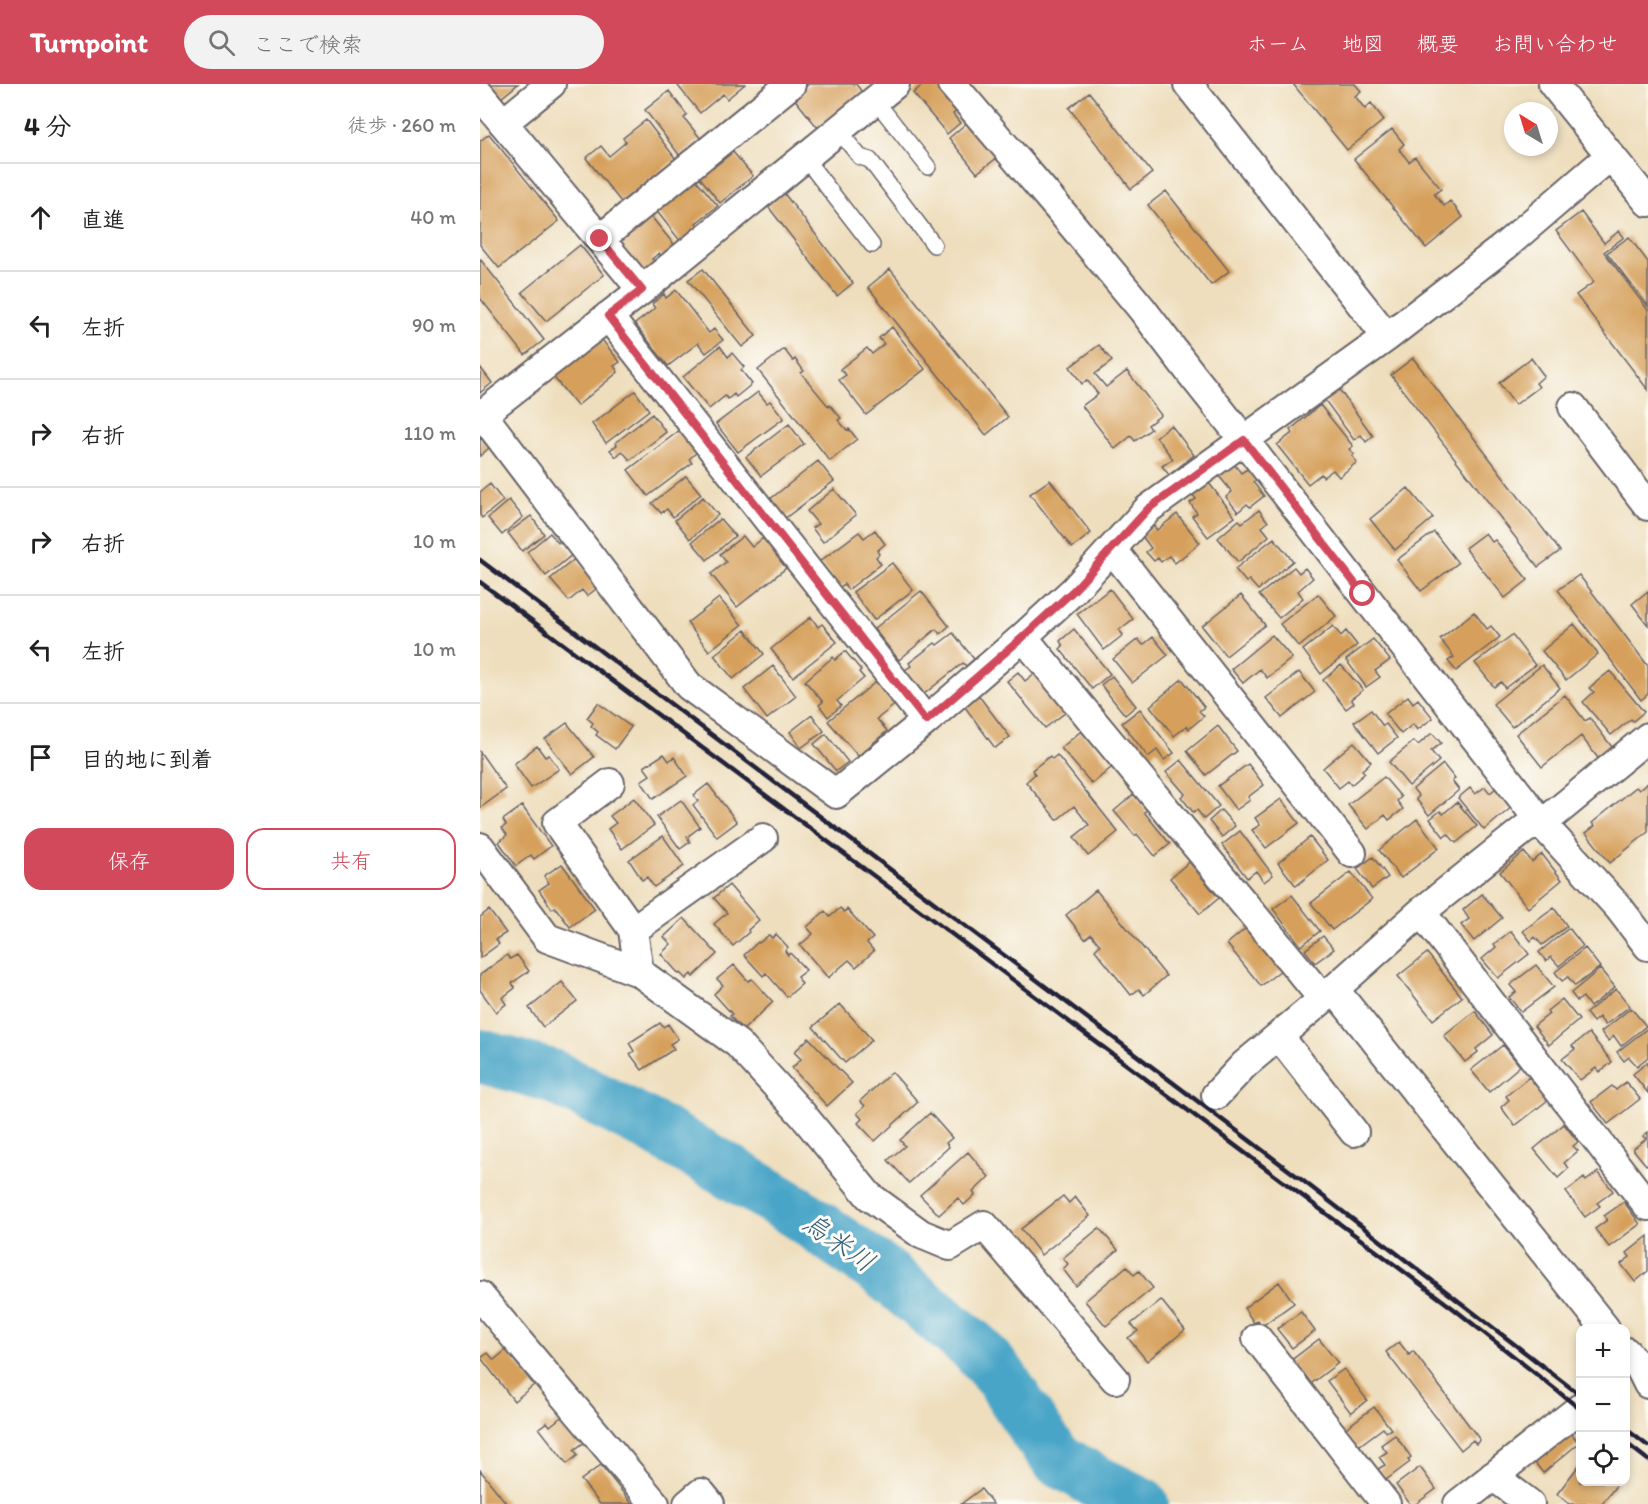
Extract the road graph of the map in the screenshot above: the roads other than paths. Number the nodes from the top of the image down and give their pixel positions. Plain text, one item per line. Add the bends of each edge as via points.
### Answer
1 (551, 84) edge
2 (791, 84) edge
3 (952, 84) edge
4 (1188, 84) edge
5 (1553, 84) edge
6 (885, 92) edge
7 (480, 95) edge
8 (503, 123) junction
9 (838, 130) junction
10 (1610, 156) junction
11 (804, 158) junction
12 (928, 167) dead end
13 (1648, 202) edge
14 (600, 239) junction
15 (872, 245) dead end
16 (934, 245) dead end
17 (642, 290) junction
18 (608, 316) junction
19 (1387, 337) junction
20 (1573, 407) dead end
21 (481, 415) edge
22 (1244, 440) junction
23 (1648, 506) edge
24 (1112, 549) junction
25 (1023, 637) junction
26 (926, 721) junction
27 (1648, 737) edge
28 (610, 783) dead end
29 (1542, 824) junction
30 (763, 838) dead end
31 (480, 847) edge
32 (1352, 854) dead end
33 (1421, 912) junction
34 (633, 930) junction
35 (1648, 946) edge
36 (639, 972) junction
37 (1328, 994) junction
38 (1279, 1036) junction
39 (1216, 1095) dead end
40 (1354, 1132) dead end
41 (1648, 1206) edge
42 (480, 1296) edge
43 (1601, 1324) edge
44 (1257, 1338) dead end
45 (1115, 1379) dead end
46 (1576, 1412) edge
47 (1493, 1476) junction
48 (655, 1504) edge
49 (688, 1504) edge
50 (710, 1504) edge
51 (1386, 1504) edge
52 (1458, 1504) edge
53 (1530, 1504) edge

1 - 8 street
2 - 14 street
3 - 22 street via 1142,309
4 - 19 street
5 - 10 street
6 - 9 street
6 - 12 lane
7 - 8 street
8 - 14 street
9 - 11 street
9 - 16 lane via 860,157 870,160
10 - 13 street
10 - 19 street via 1505,246
11 - 15 lane
11 - 17 street
14 - 17 street
17 - 18 street
18 - 21 street
18 - 26 street
19 - 22 street
20 - 23 street
21 - 26 street via 689,686 836,794
22 - 24 street via 1148,509
22 - 29 street
24 - 25 street
24 - 32 street
25 - 26 street
25 - 37 street
27 - 29 street
28 - 34 street via 557,823
29 - 33 street via 1526,828
29 - 35 street
30 - 34 street
31 - 36 street via 547,938
33 - 37 street
33 - 41 street
34 - 36 street
36 - 45 street via 738,1044 869,1196 921,1234 950,1246 984,1225
37 - 38 street
37 - 43 street
38 - 39 street
38 - 40 street
42 - 48 street
44 - 51 street
46 - 47 street
47 - 52 street
47 - 53 street
49 - 50 street via 701,1493

